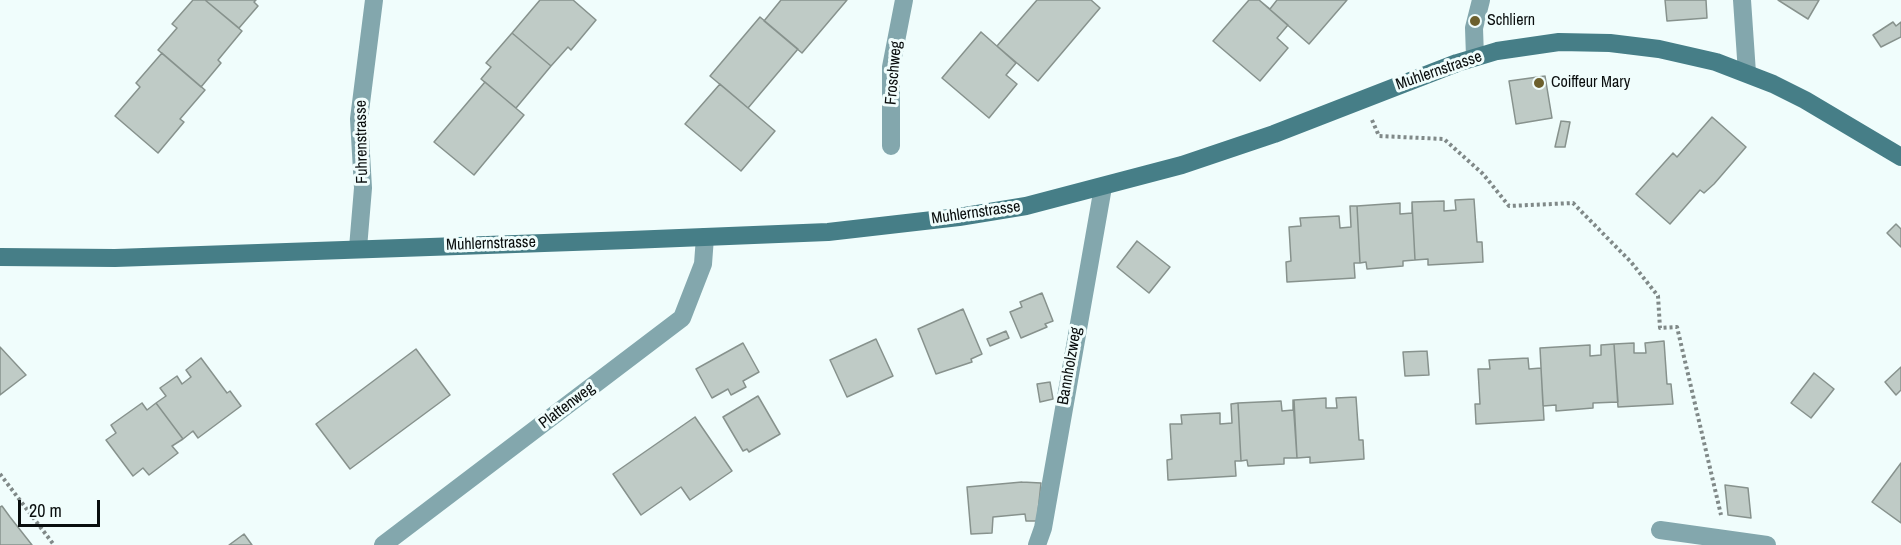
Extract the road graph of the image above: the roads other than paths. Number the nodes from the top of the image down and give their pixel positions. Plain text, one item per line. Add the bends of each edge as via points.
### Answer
1 (374, 0) edge
2 (904, 0) edge
3 (1481, 0) edge
4 (1742, 0) edge
5 (1475, 57) junction
6 (1747, 73) junction
7 (891, 146) dead end
8 (1901, 157) edge
9 (1103, 187) junction
10 (705, 237) junction
11 (357, 248) junction
12 (0, 257) edge
13 (1660, 530) dead end
14 (383, 545) edge
15 (1037, 545) edge
16 (1767, 545) edge

1 - 11 street, Fuhrenstrasse via 359,119 363,188
2 - 7 street, Froschweg via 891,67
3 - 5 street via 1474,28
4 - 6 street
5 - 6 street, Muhlernstrasse via 1550,43 1610,43 1659,49
5 - 9 street, Muhlernstrasse via 1274,135
6 - 8 street, Muhlernstrasse via 1805,100
9 - 10 street, Muhlernstrasse via 959,217 828,232
9 - 15 street, Bannholzweg
10 - 11 street, Muhlernstrasse
10 - 14 street, Plattenweg via 704,264 682,318
11 - 12 street, Muhlernstrasse via 115,258
13 - 16 street

